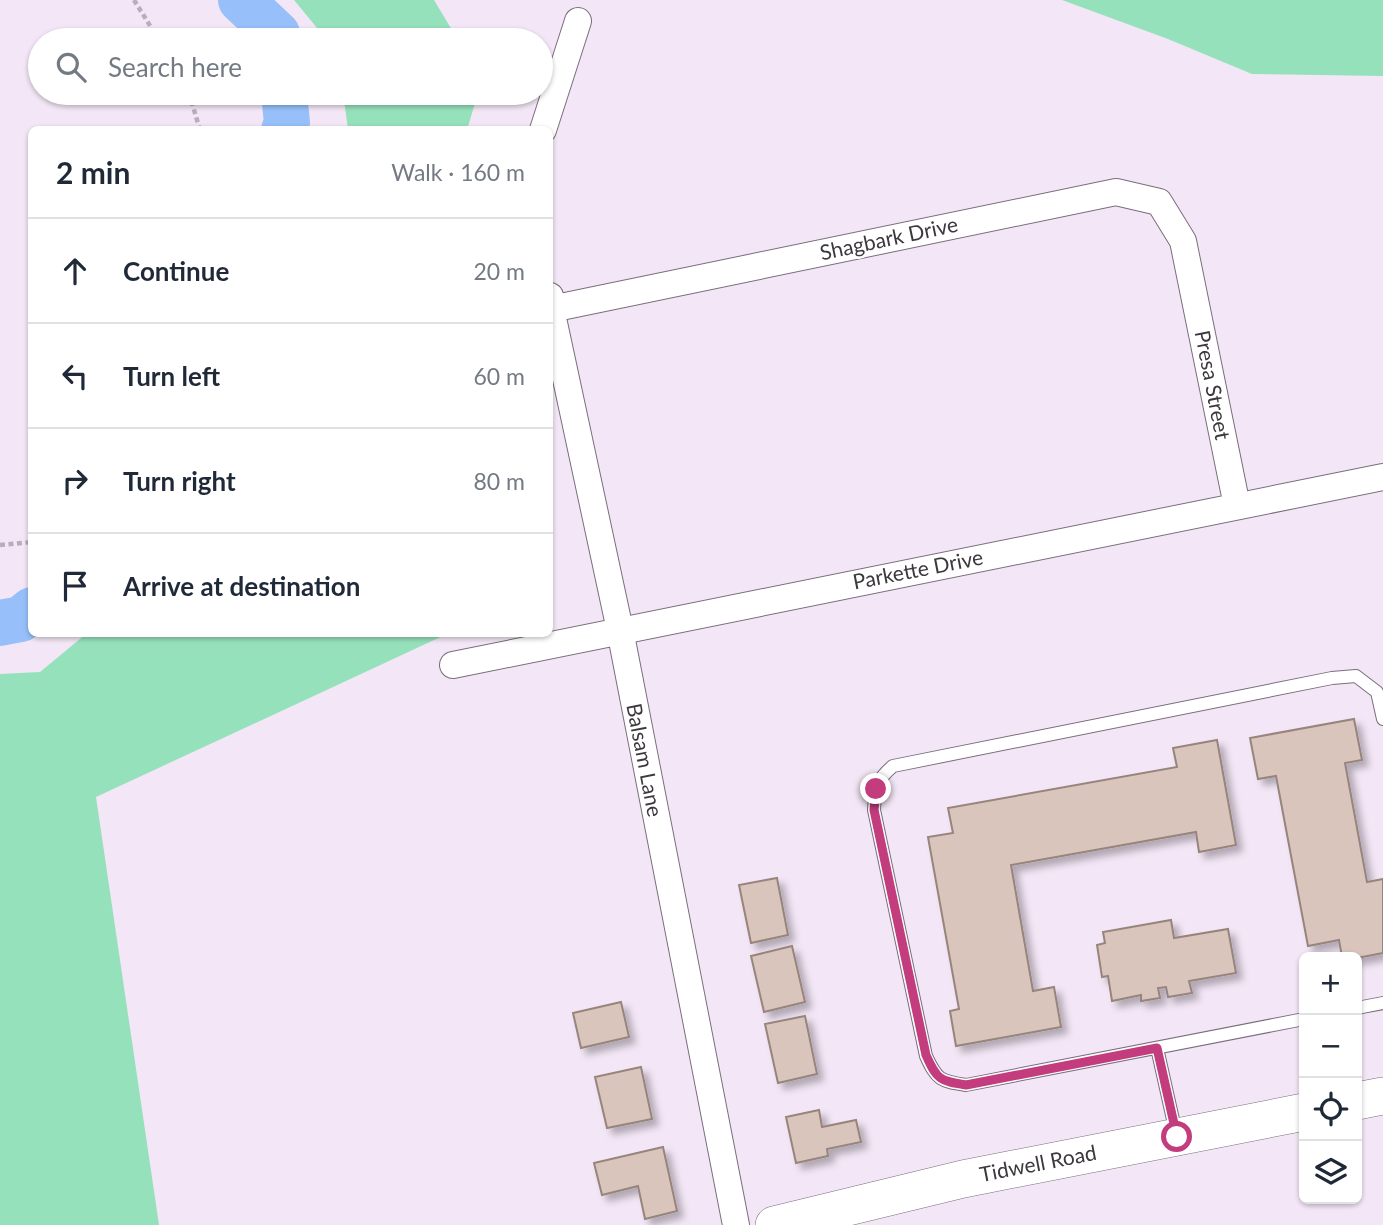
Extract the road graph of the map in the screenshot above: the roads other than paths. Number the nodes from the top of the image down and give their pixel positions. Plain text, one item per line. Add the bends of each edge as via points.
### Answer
1 (578, 21) dead end
2 (553, 99) edge
3 (551, 105) edge
4 (544, 126) edge
5 (1188, 263) joint
6 (553, 302) edge
7 (553, 317) edge
8 (1383, 477) edge
9 (1237, 506) junction
10 (620, 631) junction
11 (453, 666) dead end
12 (1383, 719) edge
13 (1383, 1003) edge
14 (1362, 1007) edge
15 (1299, 1019) edge
16 (1157, 1048) junction
17 (1383, 1096) edge
18 (1362, 1100) edge
19 (1299, 1113) edge
20 (1177, 1137) junction
21 (736, 1225) edge
22 (774, 1225) edge

1 - 2 street
3 - 4 street
5 - 6 street, Shagbark Drive via 1184,241 1159,202 1116,192
5 - 9 street, Presa Street
7 - 10 street, Balsam Lane
8 - 9 street, Parkette Drive
9 - 10 street, Parkette Drive
10 - 11 street, Parkette Drive
10 - 21 street, Balsam Lane
12 - 16 lane via 1377,692 1356,676 1332,678 893,766 882,775 874,810 926,1055 934,1073 946,1082 966,1085
13 - 14 lane
15 - 16 lane
16 - 20 lane
17 - 18 main road
19 - 20 main road, Tidwell Road
20 - 22 main road, Tidwell Road via 963,1180

